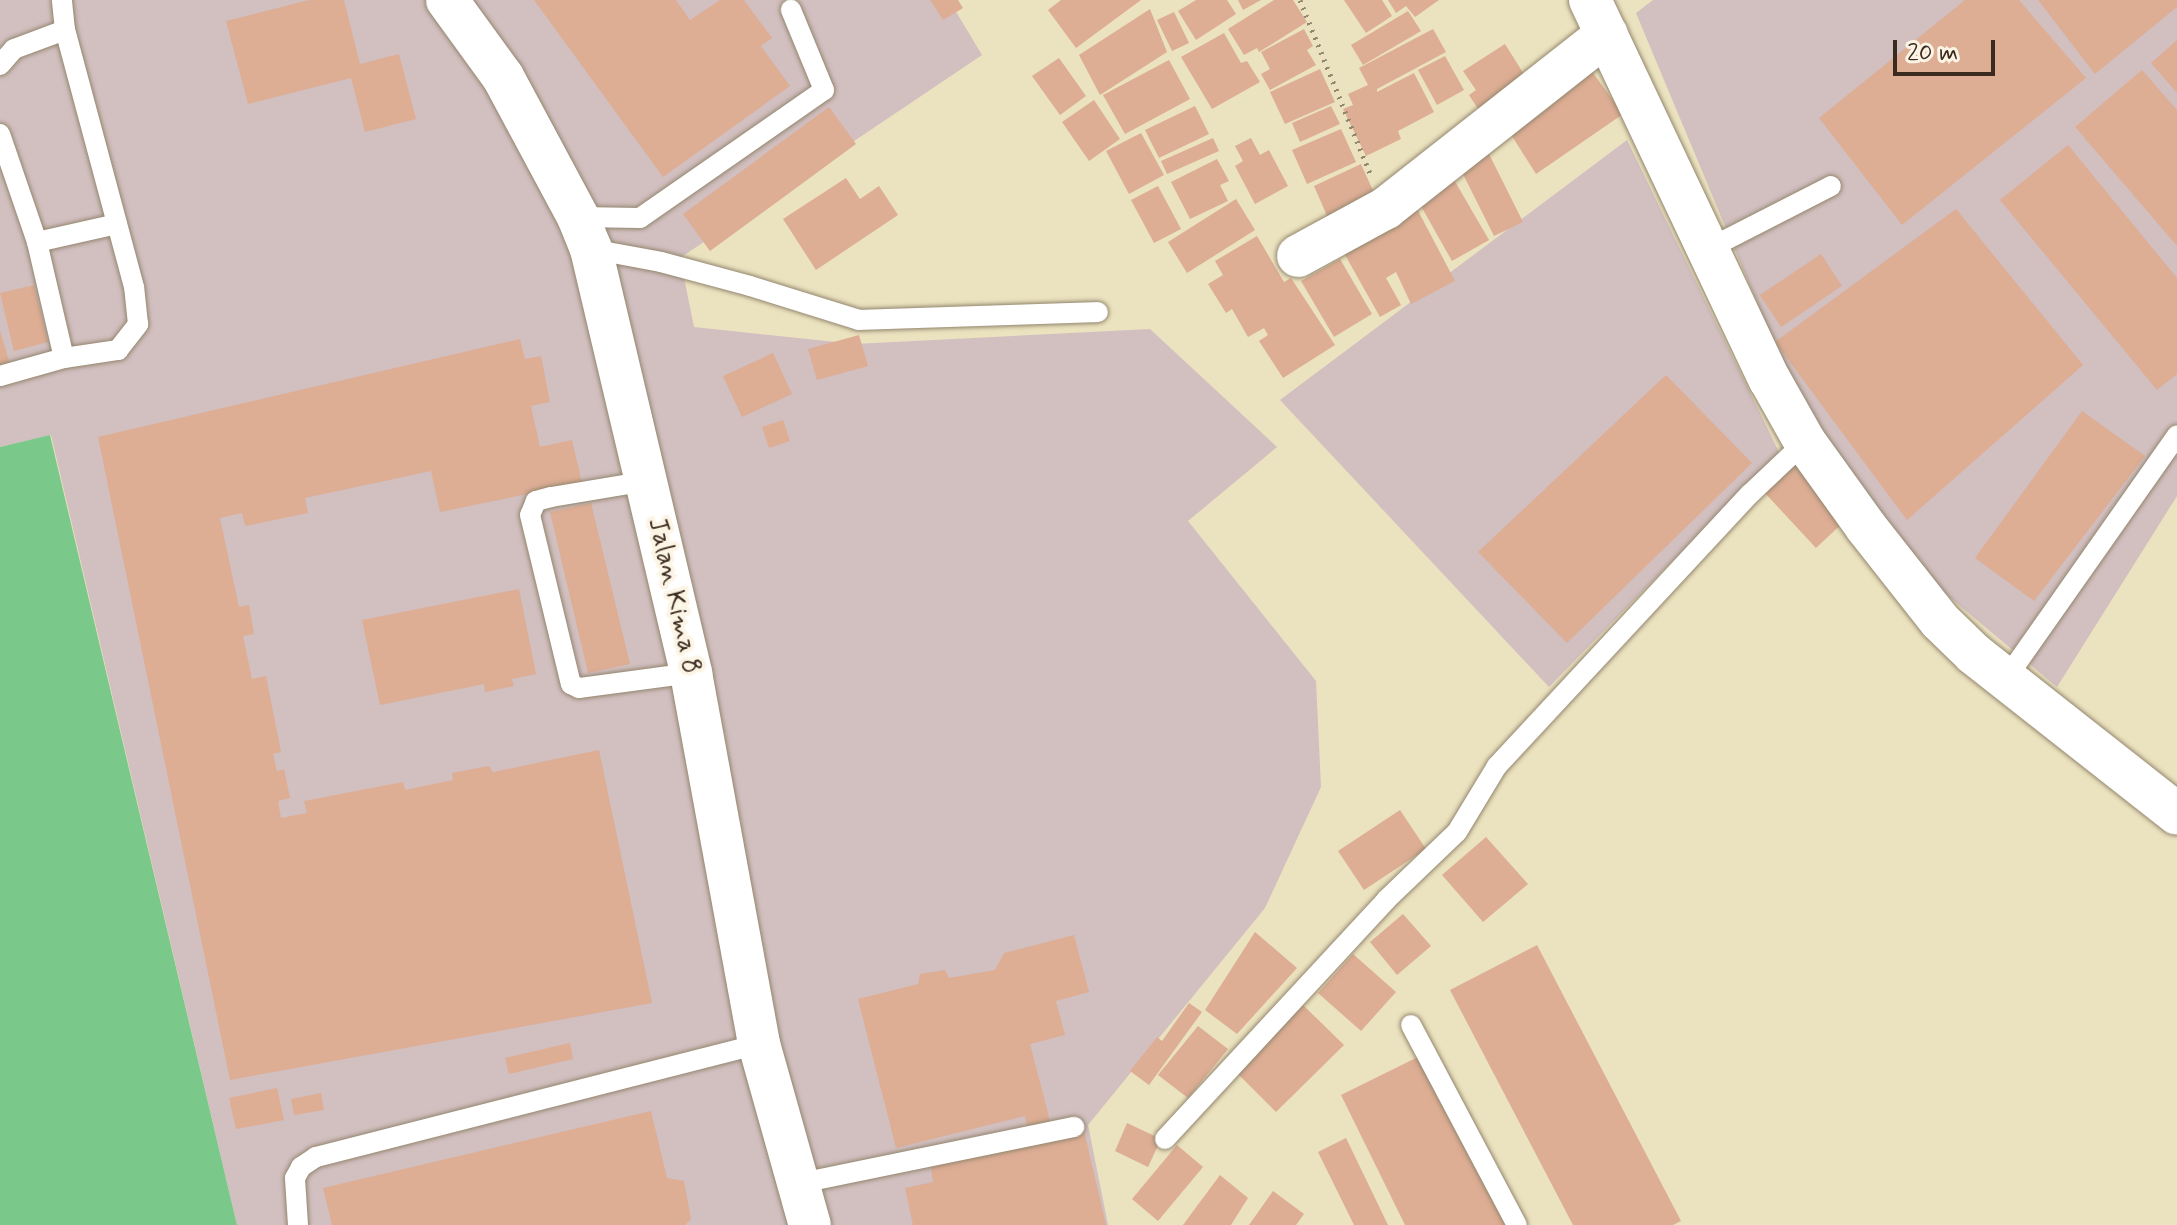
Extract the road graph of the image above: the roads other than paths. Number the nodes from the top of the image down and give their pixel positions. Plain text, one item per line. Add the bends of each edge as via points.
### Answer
1 (62, 0) edge
2 (447, 0) edge
3 (791, 10) dead end
4 (1598, 17) edge
5 (65, 30) junction
6 (0, 65) edge
7 (0, 134) edge
8 (1831, 186) dead end
9 (117, 224) junction
10 (584, 233) junction
11 (37, 242) junction
12 (1708, 249) junction
13 (1298, 256) dead end
14 (1098, 312) dead end
15 (64, 358) junction
16 (0, 376) edge
17 (2177, 435) edge
18 (1805, 442) junction
19 (647, 481) junction
20 (691, 673) junction
21 (2005, 680) junction
22 (2177, 814) edge
23 (1411, 1025) dead end
24 (759, 1044) junction
25 (1074, 1127) dead end
26 (1165, 1139) dead end
27 (801, 1183) junction
28 (298, 1225) edge
29 (810, 1225) edge
30 (1517, 1225) edge

1 - 5 lane
2 - 10 street, Jalan Kima 8 via 503,77
3 - 10 lane via 824,90 640,218
4 - 12 street
4 - 13 street via 1386,208
5 - 6 lane via 14,49
5 - 9 lane
7 - 11 lane
8 - 12 lane
9 - 11 lane
9 - 15 lane via 138,324 118,350
10 - 14 lane via 859,320
10 - 19 street, Jalan Kima 8
11 - 15 lane
12 - 18 street
15 - 16 lane
17 - 21 lane
18 - 21 street via 1940,621
18 - 26 lane via 1750,494 1497,766 1457,832 1386,900
19 - 20 street, Jalan Kima 8
19 - 20 lane via 536,501 530,515 533,530 571,684 579,688
20 - 24 street, Jalan Kima 8
21 - 22 street
23 - 30 lane
24 - 27 street, Jalan Kima 8
24 - 28 lane via 316,1157 295,1178
25 - 27 lane
27 - 29 street, Jalan Kima 8

